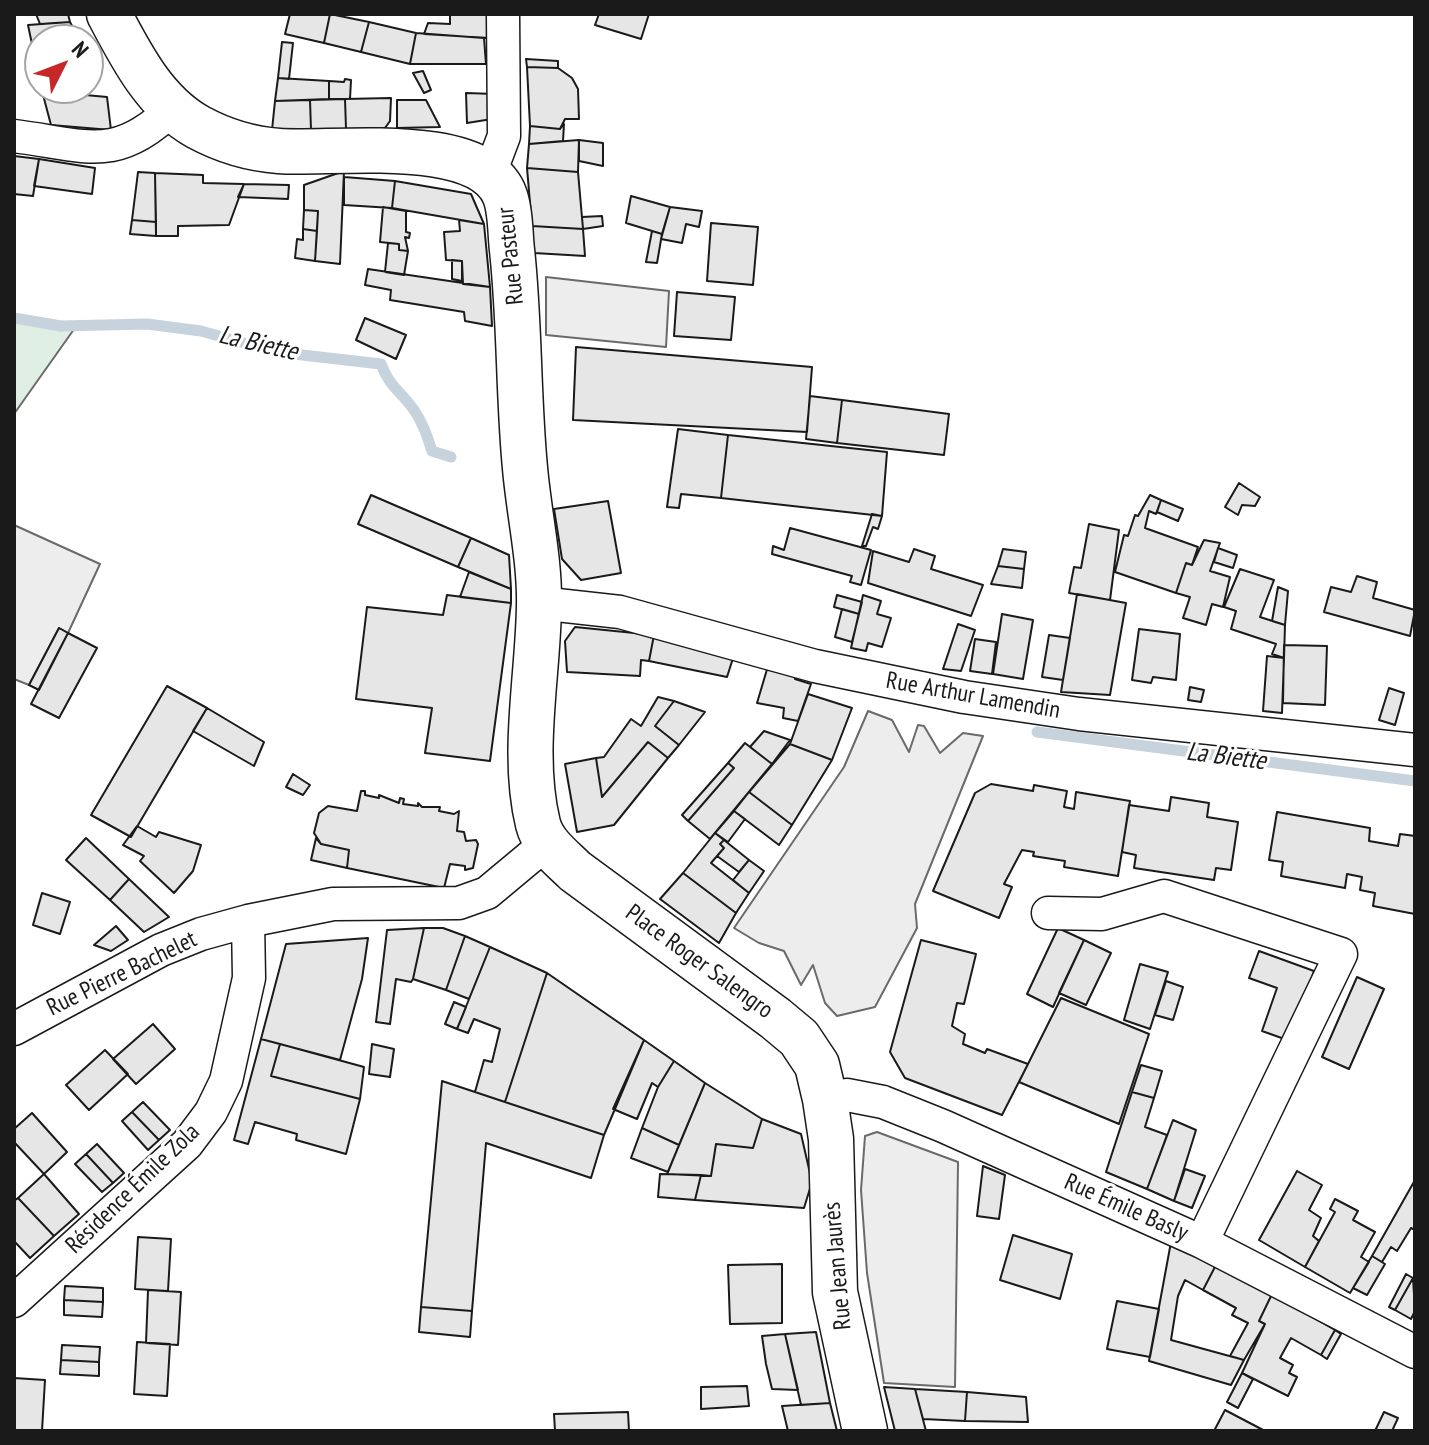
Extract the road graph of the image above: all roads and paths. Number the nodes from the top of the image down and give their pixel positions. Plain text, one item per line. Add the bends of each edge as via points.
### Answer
1 (109, 14) edge
2 (503, 14) edge
3 (173, 108) junction
4 (14, 136) edge
5 (490, 173) junction
6 (539, 603) junction
7 (1415, 750) edge
8 (547, 843) junction
9 (1048, 913) dead end
10 (248, 921) junction
11 (14, 1029) edge
12 (825, 1099) junction
13 (1202, 1242) junction
14 (14, 1301) edge
15 (1415, 1352) edge
16 (865, 1431) edge

1 - 3 main road, Rue Pasteur via 145,77
2 - 5 street via 504,136
3 - 4 street via 123,145
3 - 5 main road, Rue Pasteur via 235,143 276,151 428,153
5 - 6 main road, Rue Pasteur via 505,196 517,294 525,468
6 - 7 street, Rue Arthur Lamendin via 620,612 815,666 964,697
6 - 8 main road, Rue Pasteur via 531,764 539,826
8 - 10 street, Rue Pierre Bachelet via 487,893 459,903 333,904
8 - 12 main road, Place Roger Salengro via 575,871 799,1038 817,1065
9 - 13 street via 1102,914 1164,896 1341,954
10 - 11 street, Rue Pierre Bachelet via 161,950
10 - 14 street, Résidence Émile Zola via 249,978 226,1081 211,1112 187,1144
12 - 13 street, Rue Émile Basly via 847,1095 883,1102
12 - 16 main road, Rue Jean Jaurès via 835,1292
13 - 15 street, Rue Émile Basly

